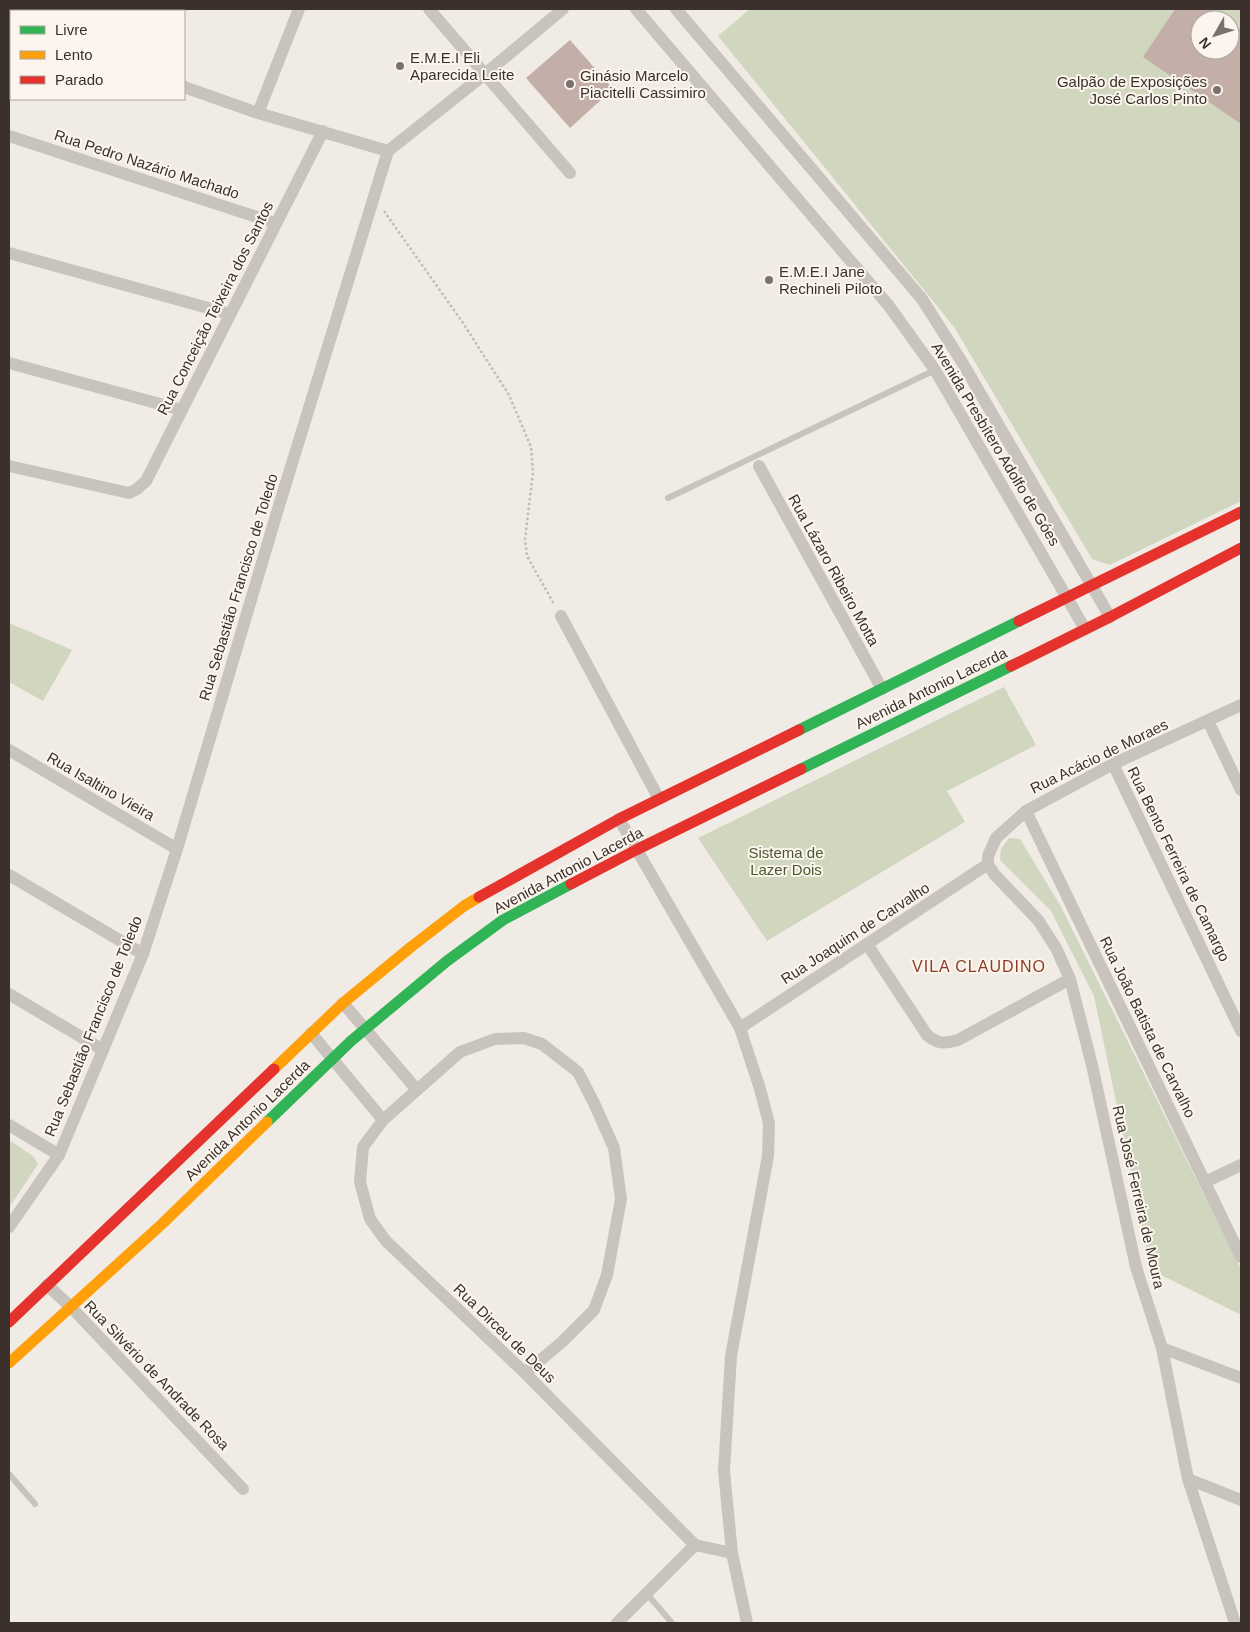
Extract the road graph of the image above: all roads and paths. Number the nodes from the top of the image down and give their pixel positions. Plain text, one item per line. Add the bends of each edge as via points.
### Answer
1 (300, 9) edge
2 (429, 9) edge
3 (563, 9) edge
4 (636, 9) edge
5 (676, 9) edge
6 (10, 62) edge
7 (9, 68) edge
8 (485, 74) junction
9 (185, 87) edge
10 (258, 113) junction
11 (323, 131) junction
12 (9, 136) edge
13 (388, 151) junction
14 (570, 173) dead end
15 (374, 197) junction
16 (275, 223) junction
17 (9, 253) edge
18 (230, 314) junction
19 (9, 363) edge
20 (935, 370) junction
21 (182, 410) junction
22 (9, 466) edge
23 (759, 466) dead end
24 (668, 498) dead end
25 (1241, 512) edge
26 (1241, 548) edge
27 (1093, 586) junction
28 (1068, 598) junction
29 (561, 616) joint
30 (1110, 617) junction
31 (1085, 629) junction
32 (882, 689) junction
33 (1241, 705) edge
34 (1208, 721) junction
35 (9, 750) edge
36 (1113, 764) junction
37 (1241, 790) edge
38 (659, 799) junction
39 (1026, 810) junction
40 (619, 819) junction
41 (177, 849) junction
42 (636, 850) junction
43 (988, 860) junction
44 (9, 875) edge
45 (867, 944) junction
46 (143, 954) junction
47 (1070, 979) junction
48 (9, 994) edge
49 (343, 1003) junction
50 (740, 1028) junction
51 (365, 1029) junction
52 (1241, 1031) edge
53 (311, 1033) junction
54 (103, 1050) junction
55 (333, 1058) junction
56 (417, 1090) junction
57 (383, 1120) junction
58 (9, 1125) edge
59 (59, 1155) junction
60 (1241, 1165) edge
61 (1205, 1182) junction
62 (9, 1228) edge
63 (1241, 1257) edge
64 (47, 1285) junction
65 (70, 1308) junction
66 (9, 1322) edge
67 (1162, 1348) junction
68 (9, 1363) edge
69 (524, 1373) junction
70 (1241, 1378) edge
71 (9, 1474) edge
72 (1188, 1479) junction
73 (243, 1489) dead end
74 (1241, 1500) edge
75 (35, 1504) dead end
76 (695, 1545) junction
77 (732, 1553) junction
78 (647, 1594) junction
79 (1237, 1621) edge
80 (617, 1623) edge
81 (672, 1623) edge
82 (748, 1623) edge

1 - 10 street
2 - 8 street
3 - 8 street
4 - 20 street, Avenida Presbítero Adolfo de Góes via 889,306
5 - 27 street, Avenida Presbítero Adolfo de Góes via 922,299
6 - 7 street
8 - 13 street
8 - 14 street
9 - 10 street
10 - 11 street
11 - 13 street
11 - 16 street, Rua Conceição Teixeira dos Santos
12 - 16 street, Rua Pedro Nazário Machado
13 - 15 street, Rua Sebastião Francisco de Toledo
15 - 29 path via 463,323 508,395 531,447 534,472 525,539 527,556
15 - 41 street, Rua Sebastião Francisco de Toledo
16 - 18 street, Rua Conceição Teixeira dos Santos
17 - 18 street
18 - 21 street, Rua Conceição Teixeira dos Santos
19 - 21 street
20 - 24 lane
20 - 28 street, Avenida Presbítero Adolfo de Góes
21 - 22 street, Rua Conceição Teixeira dos Santos via 146,481 129,493
23 - 32 street, Rua Lázaro Ribeiro Motta
25 - 27 main road, Avenida Antonio Lacerda
26 - 30 main road, Avenida Antonio Lacerda
27 - 28 main road, Avenida Antonio Lacerda
27 - 30 street, Avenida Presbítero Adolfo de Góes
28 - 31 street, Avenida Presbítero Adolfo de Góes
28 - 32 main road, Avenida Antonio Lacerda
29 - 38 street
30 - 31 main road, Avenida Antonio Lacerda
31 - 42 main road, Avenida Antonio Lacerda
32 - 38 main road, Avenida Antonio Lacerda
33 - 34 street, Rua Acácio de Moraes
34 - 36 street, Rua Acácio de Moraes
34 - 37 street
35 - 41 street, Rua Isaltino Vieira
36 - 39 street, Rua Acácio de Moraes
36 - 52 street, Rua Bento Ferreira de Camargo
38 - 40 main road, Avenida Antonio Lacerda
39 - 43 street, Rua Acácio de Moraes via 996,838
39 - 61 street, Rua João Batista de Carvalho
40 - 42 street
40 - 49 main road, Avenida Antonio Lacerda via 464,906
41 - 46 street, Rua Sebastião Francisco de Toledo
42 - 50 street
42 - 51 main road, Avenida Antonio Lacerda via 503,920 447,961
43 - 45 street, Rua Joaquim de Carvalho
43 - 47 street, Rua José Ferreira de Moura via 1003,884 1038,920
44 - 46 street
45 - 47 street via 927,1035 944,1044 958,1040
45 - 50 street, Rua Joaquim de Carvalho
46 - 54 street, Rua Sebastião Francisco de Toledo
47 - 67 street, Rua José Ferreira de Moura via 1136,1266
48 - 54 street
49 - 51 street
49 - 53 main road, Avenida Antonio Lacerda
50 - 77 street via 768,1123 768,1156 730,1356 724,1471
51 - 55 main road, Avenida Antonio Lacerda
51 - 56 street
53 - 55 street
53 - 64 main road, Avenida Antonio Lacerda
54 - 59 street, Rua Sebastião Francisco de Toledo
55 - 57 street
55 - 65 main road, Avenida Antonio Lacerda via 162,1224
56 - 57 street, Rua Dirceu de Deus
56 - 69 street, Rua Dirceu de Deus via 460,1052 495,1039 524,1038 542,1044 578,1072 614,1148 621,1199 607,1275 594,1310
57 - 69 street, Rua Dirceu de Deus via 363,1147 360,1182 370,1219 386,1241
58 - 59 street
59 - 62 street, Rua Sebastião Francisco de Toledo
60 - 61 street
61 - 63 street, Rua João Batista de Carvalho
64 - 65 street, Rua Silvério de Andrade Rosa
64 - 66 main road, Avenida Antonio Lacerda
65 - 68 main road, Avenida Antonio Lacerda
65 - 73 street, Rua Silvério de Andrade Rosa
67 - 70 street
67 - 72 street, Rua José Ferreira de Moura
69 - 76 street, Rua Dirceu de Deus
71 - 75 lane
72 - 74 street
72 - 79 street, Rua José Ferreira de Moura
76 - 77 street
76 - 78 street
77 - 82 street
78 - 80 street
78 - 81 lane

